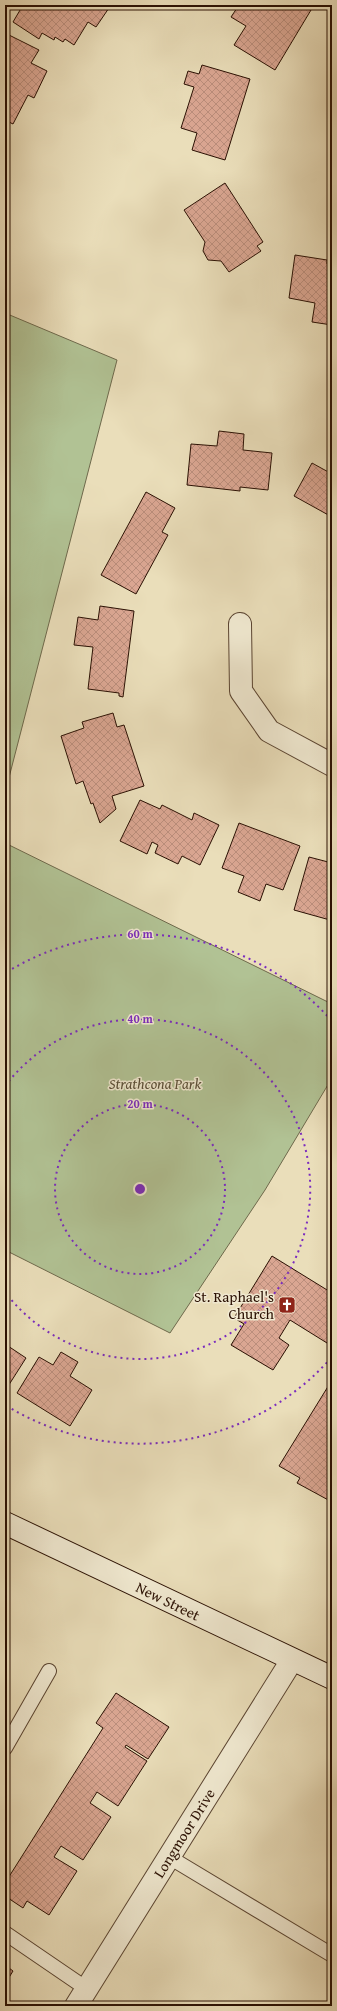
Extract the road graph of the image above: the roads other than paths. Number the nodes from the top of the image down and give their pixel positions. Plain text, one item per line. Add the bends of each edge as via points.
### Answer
1 (240, 624) dead end
2 (332, 765) edge
3 (5, 1523) edge
4 (292, 1660) junction
5 (49, 1671) dead end
6 (332, 1678) edge
7 (5, 1748) edge
8 (169, 1857) junction
9 (5, 1933) edge
10 (332, 1955) edge
11 (81, 1997) edge

1 - 2 street via 241,691 269,731
3 - 4 street, New Street
4 - 6 street, New Street
4 - 8 street, Longmoor Drive
5 - 7 lane
8 - 10 lane
8 - 11 street, Longmoor Drive
9 - 11 lane

